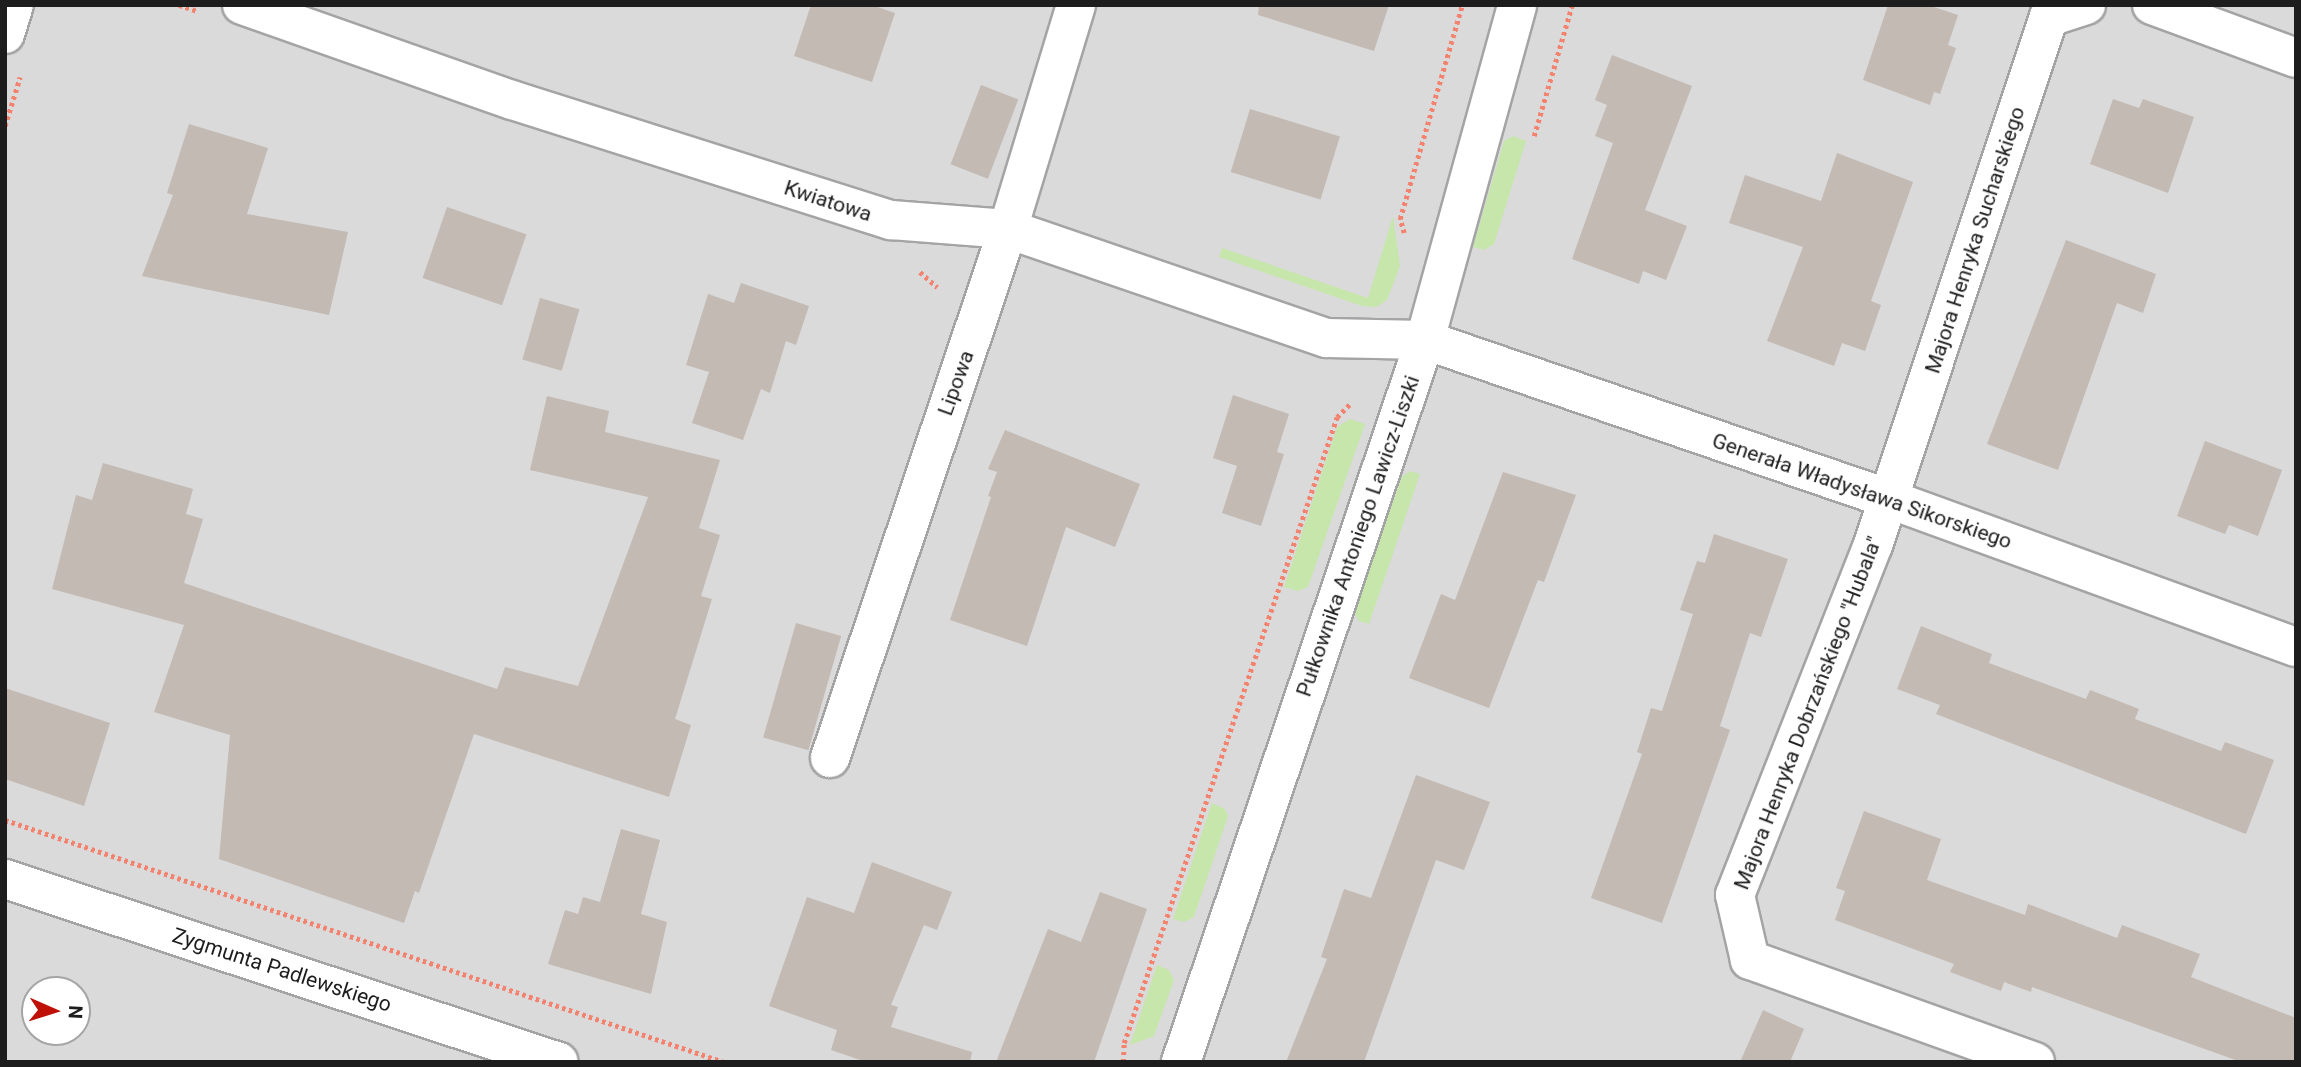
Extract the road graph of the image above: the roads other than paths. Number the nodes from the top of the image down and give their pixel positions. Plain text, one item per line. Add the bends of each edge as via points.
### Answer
1 (14, 5) edge
2 (242, 5) edge
3 (1076, 5) edge
4 (1517, 5) edge
5 (2086, 5) edge
6 (2152, 5) edge
7 (5, 34) edge
8 (2296, 58) edge
9 (1008, 229) junction
10 (1425, 340) junction
11 (1889, 499) junction
12 (2296, 647) edge
13 (830, 758) dead end
14 (5, 879) edge
15 (559, 1062) edge
16 (1181, 1062) edge
17 (2035, 1062) edge

1 - 7 street
2 - 9 street, Kwiatowa via 512,100 891,220
3 - 9 street, Lipowa
4 - 10 street, Pułkownika Antoniego Lawicz-Liszki
5 - 11 street, Majora Henryka Sucharskiego via 2049,17
6 - 8 street
9 - 10 street, Kwiatowa via 1326,338
9 - 13 street, Lipowa
10 - 11 street, Generała Władysława Sikorskiego
10 - 16 street, Pułkownika Antoniego Lawicz-Liszki
11 - 12 street, Generała Władysława Sikorskiego
11 - 17 street, Majora Henryka Dobrzańskiego "Hubala" via 1735,895 1750,960
14 - 15 street, Zygmunta Padlewskiego

